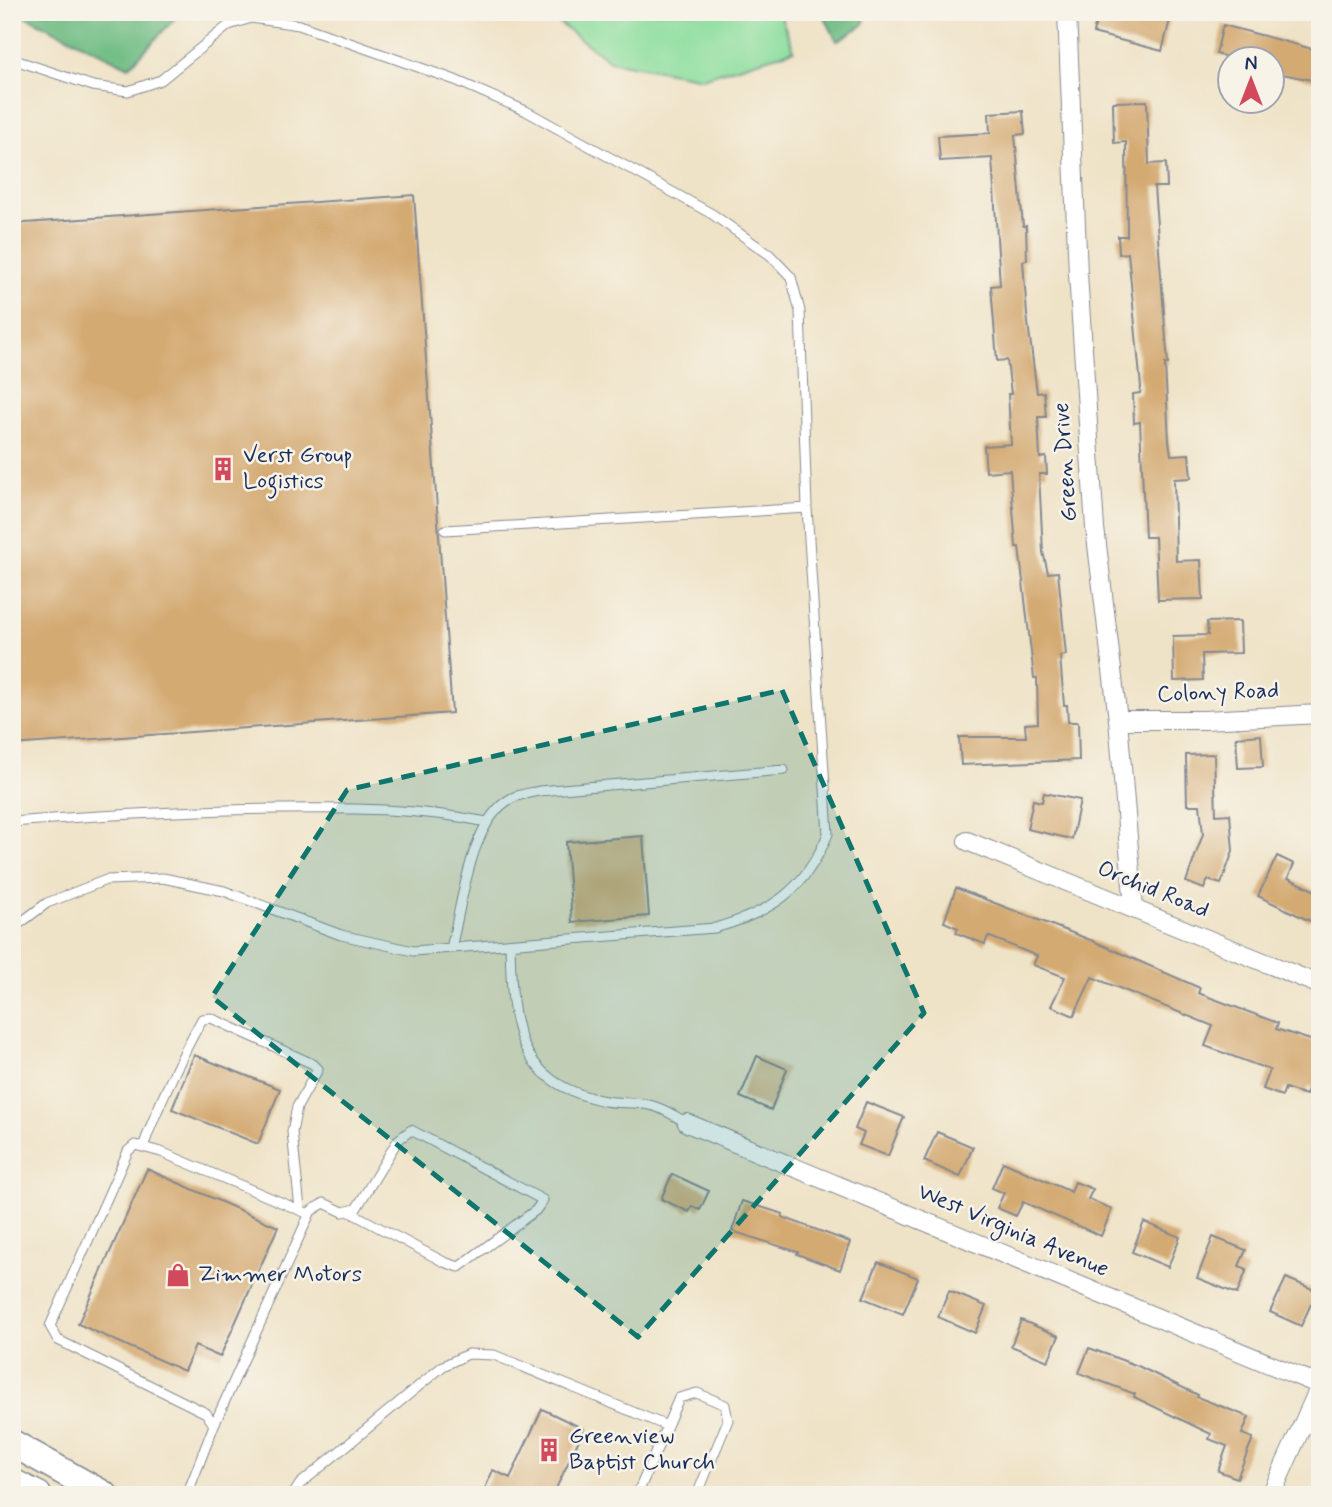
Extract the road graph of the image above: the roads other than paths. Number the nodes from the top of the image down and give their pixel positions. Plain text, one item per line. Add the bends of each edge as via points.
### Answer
1 (1067, 12) edge
2 (12, 59) edge
3 (807, 508) junction
4 (445, 530) dead end
5 (1320, 714) edge
6 (1118, 720) junction
7 (784, 770) dead end
8 (12, 822) edge
9 (487, 822) junction
10 (967, 841) dead end
11 (1134, 908) junction
12 (12, 929) edge
13 (510, 944) junction
14 (451, 948) junction
15 (1320, 985) edge
16 (687, 1123) joint
17 (143, 1147) junction
18 (300, 1209) junction
19 (348, 1210) junction
20 (309, 1214) junction
21 (1320, 1385) edge
22 (214, 1425) junction
23 (667, 1426) junction
24 (12, 1443) edge
25 (12, 1482) edge
26 (38, 1495) edge
27 (105, 1495) edge
28 (187, 1495) edge
29 (293, 1495) edge
30 (637, 1495) edge
31 (697, 1495) edge
32 (861, 1495) edge
33 (877, 1495) edge
34 (1271, 1495) edge

1 - 6 street, Green Drive via 1095,528
2 - 3 lane via 93,86 128,91 160,80 229,25 266,18 299,25 455,80 594,147 712,214 770,255 791,277 800,311
3 - 4 lane
3 - 13 lane via 828,834 804,880 749,919 715,928
5 - 6 street, Colony Road
6 - 11 street, Green Drive
7 - 9 lane via 539,791 513,797
8 - 9 lane via 157,811 388,807
9 - 14 lane via 479,836
10 - 11 street, Orchid Road
11 - 15 street, Orchid Road
12 - 14 lane via 47,903 106,880 163,878 223,891 341,935 413,951
13 - 14 lane
13 - 16 lane via 519,1039 533,1065 564,1086 603,1101 652,1105
16 - 21 street, West Virginia Avenue
17 - 18 lane
17 - 18 lane via 181,1058 202,1020 211,1018 318,1069 297,1107 292,1132
17 - 22 lane via 135,1145 128,1151 50,1326 58,1340 206,1413
18 - 20 lane
19 - 19 lane via 356,1209 398,1140 411,1130 543,1200 536,1210 459,1266
19 - 20 lane via 324,1203
20 - 22 lane
21 - 34 street
22 - 28 lane
23 - 29 lane via 494,1355 468,1354 443,1366 300,1484
23 - 30 lane
23 - 31 lane via 679,1398 697,1393 725,1405 728,1420
24 - 27 main road
25 - 26 main road
32 - 33 lane

